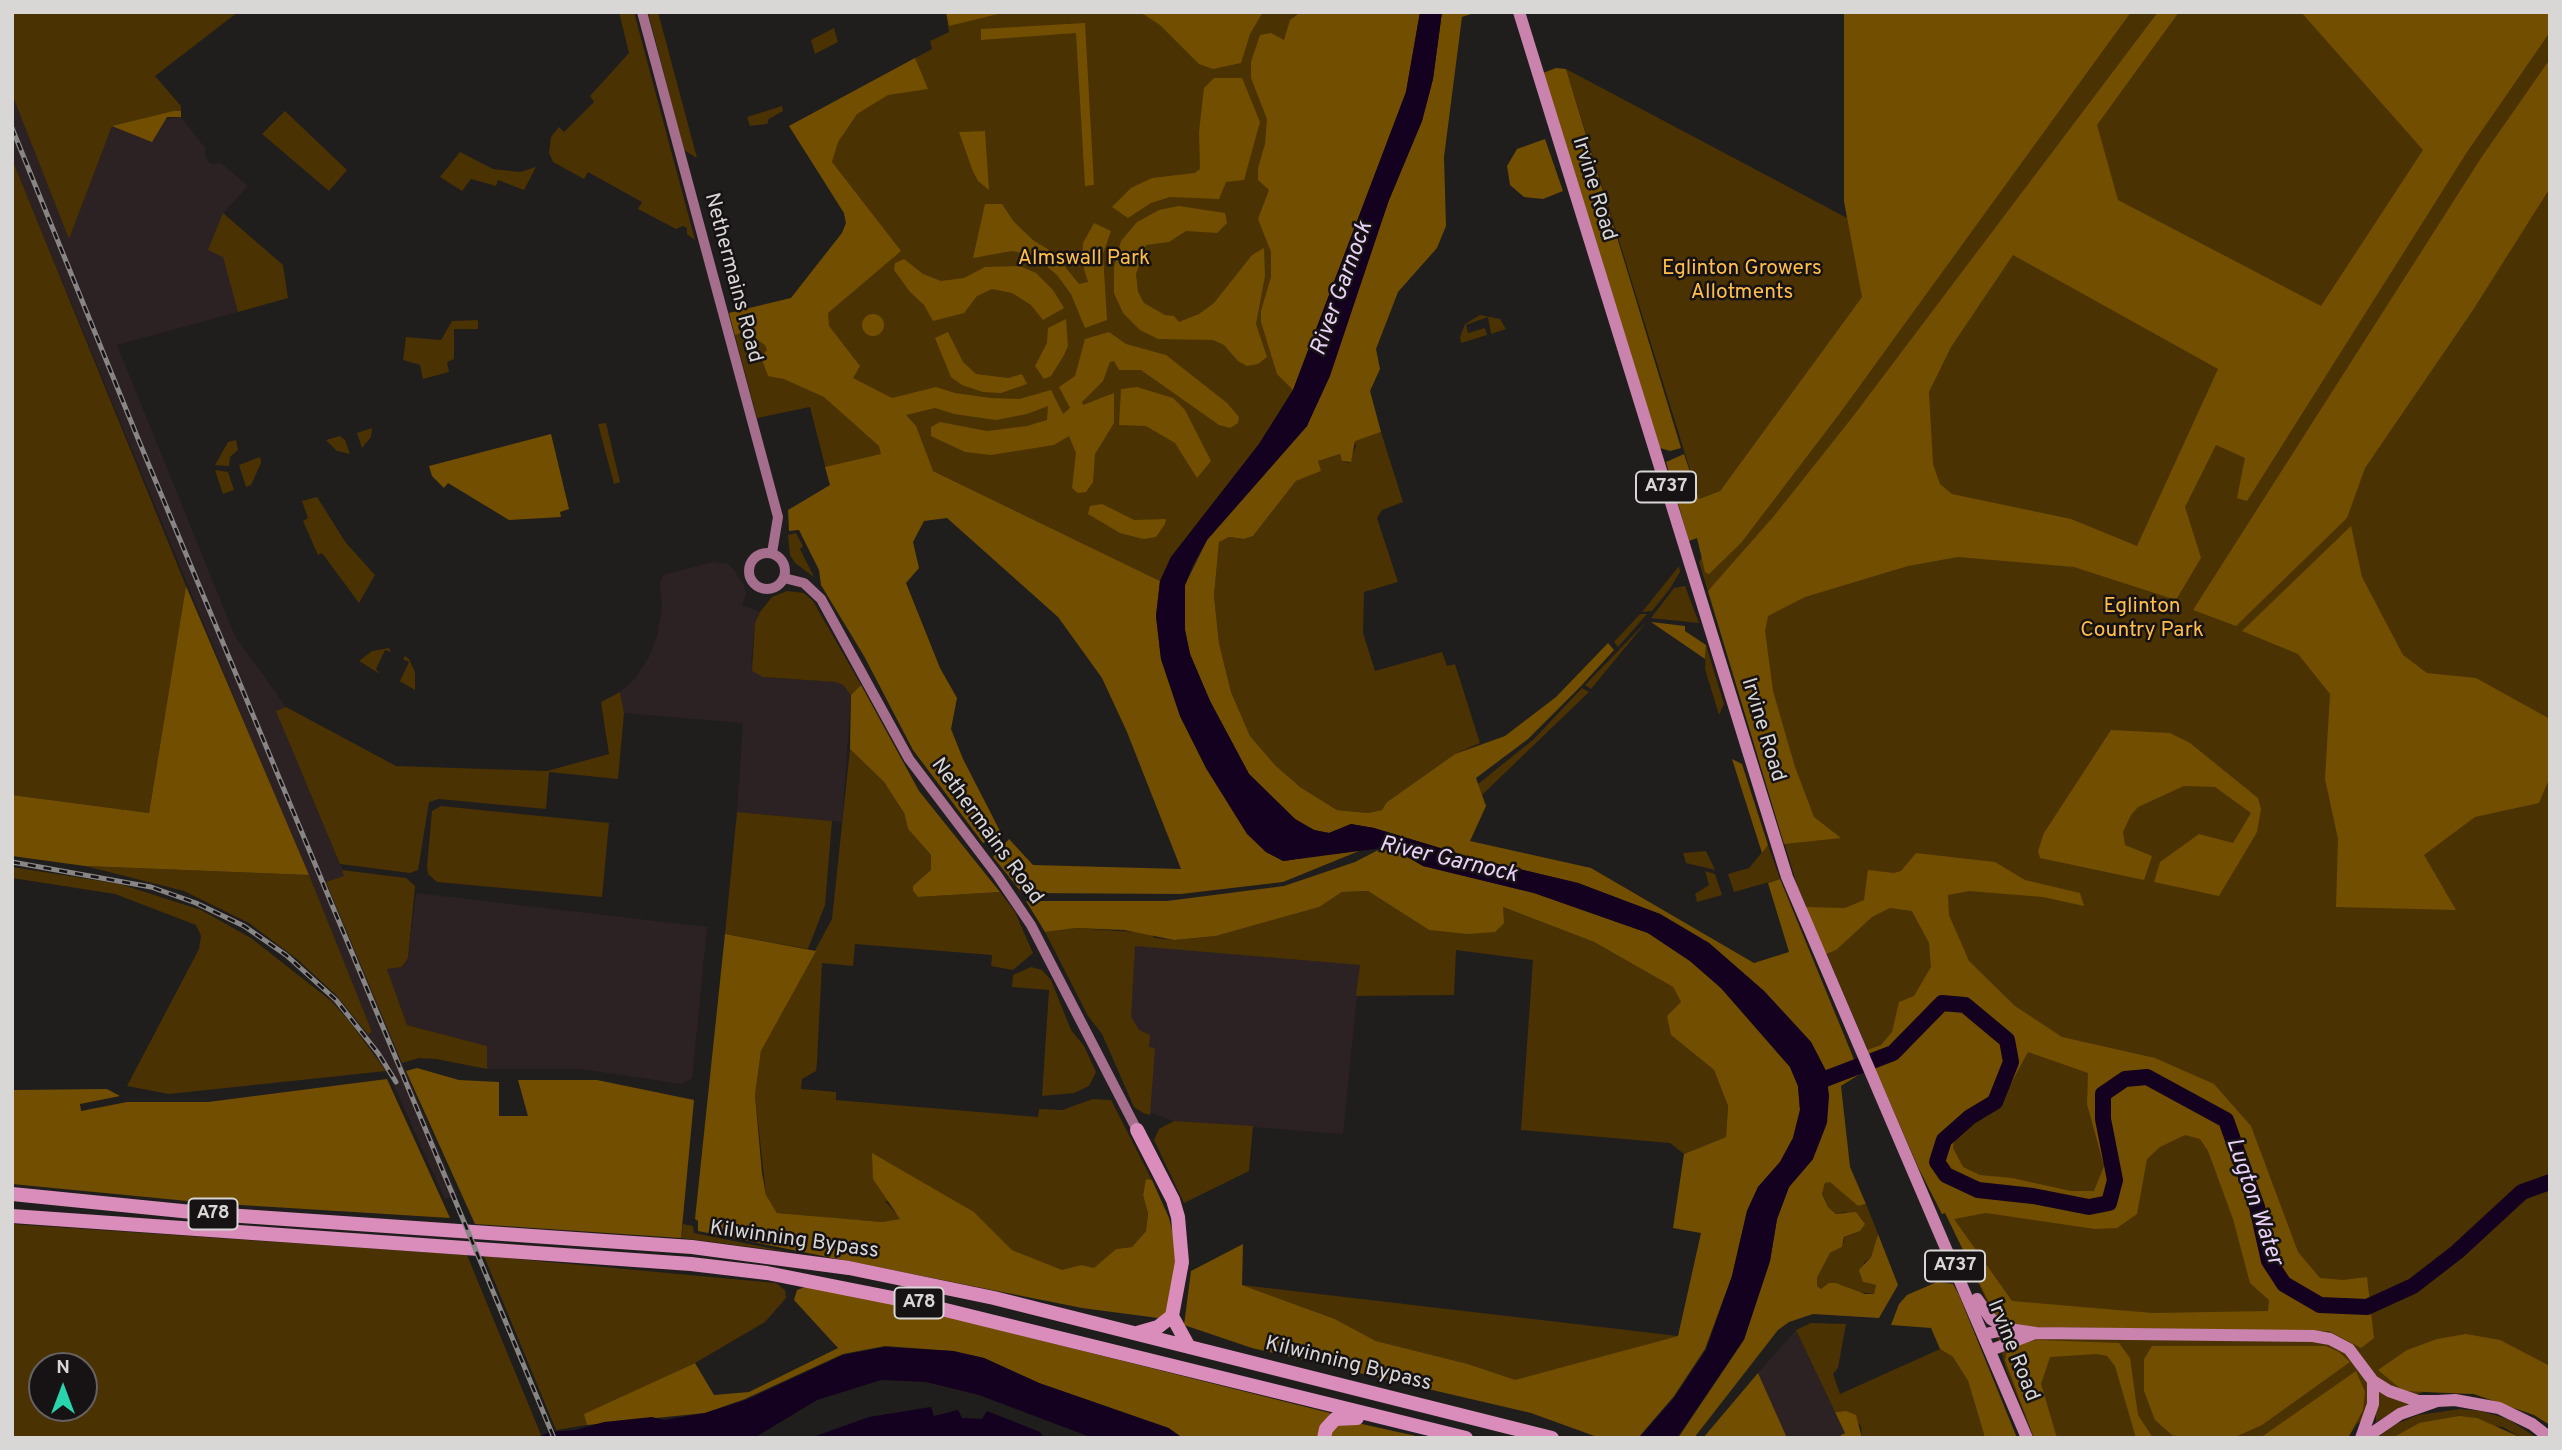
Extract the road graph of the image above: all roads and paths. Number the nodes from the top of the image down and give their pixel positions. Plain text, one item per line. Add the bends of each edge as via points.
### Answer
1 (642, 12) edge
2 (1519, 12) edge
3 (772, 553) junction
4 (784, 578) junction
5 (1137, 1130) joint
6 (12, 1194) edge
7 (12, 1216) edge
8 (1943, 1238) junction
9 (1172, 1316) junction
10 (2009, 1329) junction
11 (1136, 1333) junction
12 (2036, 1333) junction
13 (1985, 1334) junction
14 (1189, 1347) junction
15 (1991, 1350) junction
16 (2371, 1376) junction
17 (2437, 1401) junction
18 (1418, 1427) junction
19 (2550, 1437) edge
20 (1325, 1438) edge
21 (1466, 1438) edge
22 (1552, 1438) edge
23 (2027, 1438) edge
24 (2363, 1438) edge

1 - 3 main road, Nethermains Road via 778,517
2 - 8 main road, Irvine Road / A737 via 1787,877
3 - 4 main road via 785,566
3 - 4 main road via 752,559 751,580 760,588 771,589
4 - 5 main road, Nethermains Road via 804,583 821,599 909,759 1031,925
5 - 9 highway via 1173,1200 1181,1233 1182,1262
6 - 11 highway, Kilwinning Bypass / A78 via 212,1214 768,1256 916,1281
7 - 18 highway, Kilwinning Bypass / A78 via 767,1273 913,1302
8 - 10 main road via 1983,1311
8 - 13 main road, Irvine Road / A737
9 - 11 highway via 1158,1327
9 - 14 highway
10 - 12 main road
10 - 13 main road
11 - 14 highway, Kilwinning Bypass / A78
12 - 15 main road
12 - 16 main road via 2313,1336 2338,1342 2358,1357
13 - 15 main road, Irvine Road / A737
14 - 22 highway, Kilwinning Bypass / A78
15 - 23 main road, Irvine Road / A737
16 - 17 main road via 2403,1397
16 - 24 main road via 2373,1404
17 - 19 main road via 2499,1408
17 - 24 main road via 2400,1414
18 - 20 highway via 1342,1416 1330,1424
18 - 21 highway, Kilwinning Bypass / A78

